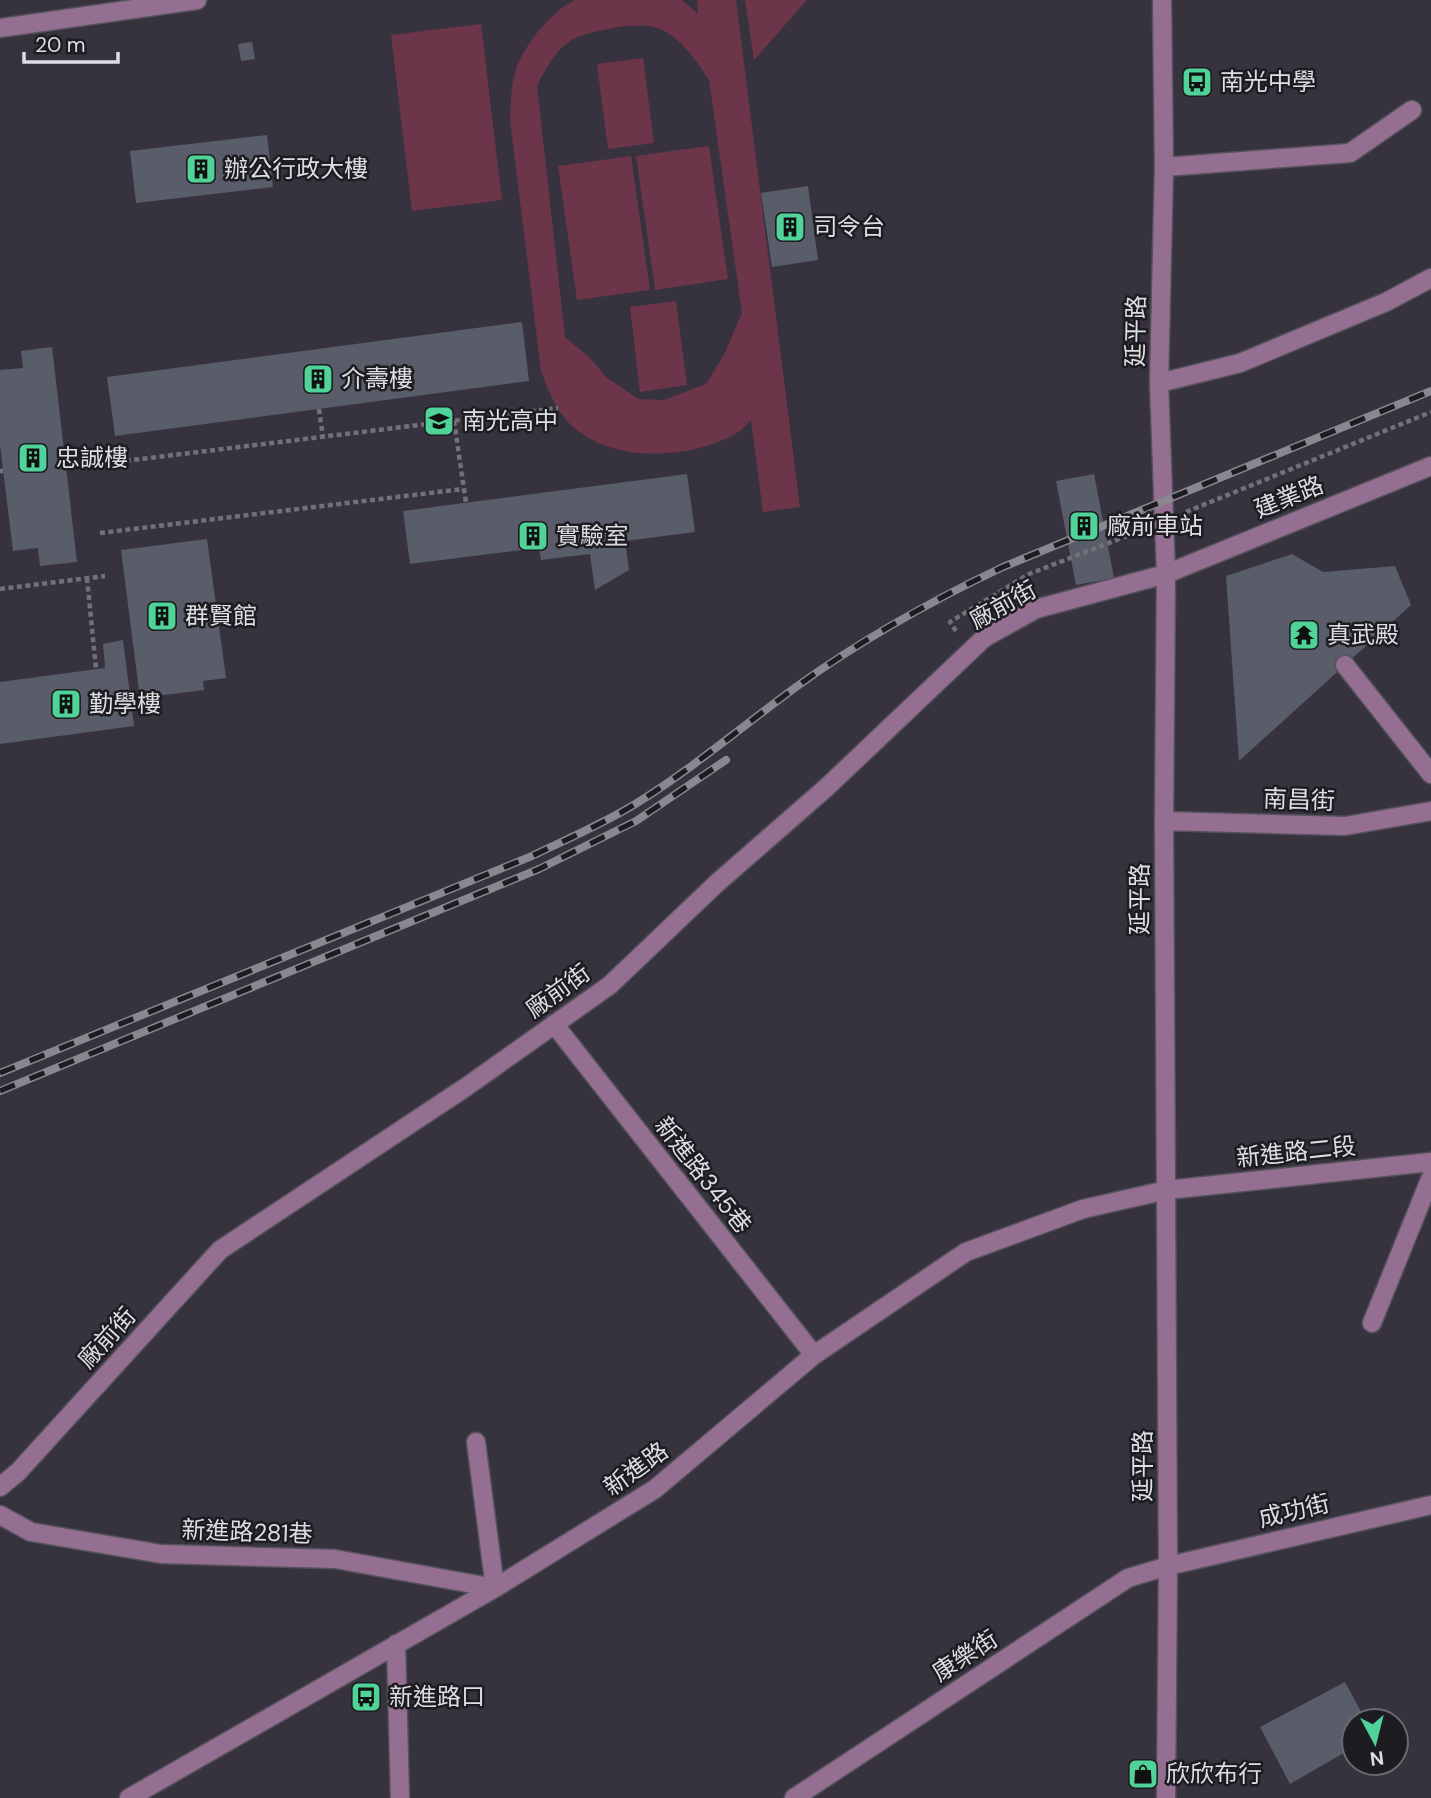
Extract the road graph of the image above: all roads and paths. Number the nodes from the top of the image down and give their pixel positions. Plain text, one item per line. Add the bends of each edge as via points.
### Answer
1 (197, 0) edge
2 (1162, 0) edge
3 (0, 28) edge
4 (1412, 110) dead end
5 (1164, 167) junction
6 (1431, 278) edge
7 (1159, 383) junction
8 (558, 408) dead end
9 (319, 409) dead end
10 (454, 421) junction
11 (323, 437) junction
12 (92, 465) dead end
13 (1431, 466) edge
14 (463, 489) junction
15 (466, 503) dead end
16 (100, 533) dead end
17 (1166, 574) junction
18 (105, 576) dead end
19 (87, 578) junction
20 (0, 589) edge
21 (1345, 665) dead end
22 (96, 669) dead end
23 (1431, 774) edge
24 (1431, 811) edge
25 (1164, 821) junction
26 (554, 1024) junction
27 (1431, 1162) edge
28 (1431, 1177) edge
29 (1167, 1190) junction
30 (1372, 1323) dead end
31 (814, 1355) junction
32 (476, 1442) dead end
33 (0, 1487) edge
34 (1431, 1505) edge
35 (0, 1515) edge
36 (1168, 1566) junction
37 (495, 1588) junction
38 (396, 1644) junction
39 (802, 1796) edge
40 (129, 1798) edge
41 (400, 1798) edge
42 (1166, 1798) edge

1 - 3 street
2 - 5 street, 延平路
4 - 5 street via 1350,153
5 - 7 street, 延平路
6 - 7 street via 1386,302 1240,363
7 - 17 street, 延平路
8 - 10 path
9 - 11 path
10 - 11 path
10 - 14 path
11 - 12 path
13 - 17 street, 建業路
14 - 15 path
14 - 16 path
17 - 25 street, 延平路
17 - 26 street, 廠前街 via 1036,610 984,638 610,985
18 - 19 path
19 - 20 path
19 - 22 path
21 - 23 street
24 - 25 street, 南昌街 via 1345,826
25 - 29 street, 延平路
26 - 31 street, 新進路345巷
26 - 33 street, 廠前街 via 220,1250
27 - 29 street, 新進路二段
28 - 30 street
29 - 31 street, 新進路 via 1083,1209 965,1252
29 - 36 street, 延平路
31 - 37 street, 新進路 via 655,1489
32 - 37 street
34 - 36 street, 成功街
35 - 37 street, 新進路281巷 via 31,1532 161,1554 335,1559
36 - 39 street, 康樂街 via 1128,1578
36 - 42 street, 延平路
37 - 38 street, 新進路
38 - 40 street, 新進路
38 - 41 street

